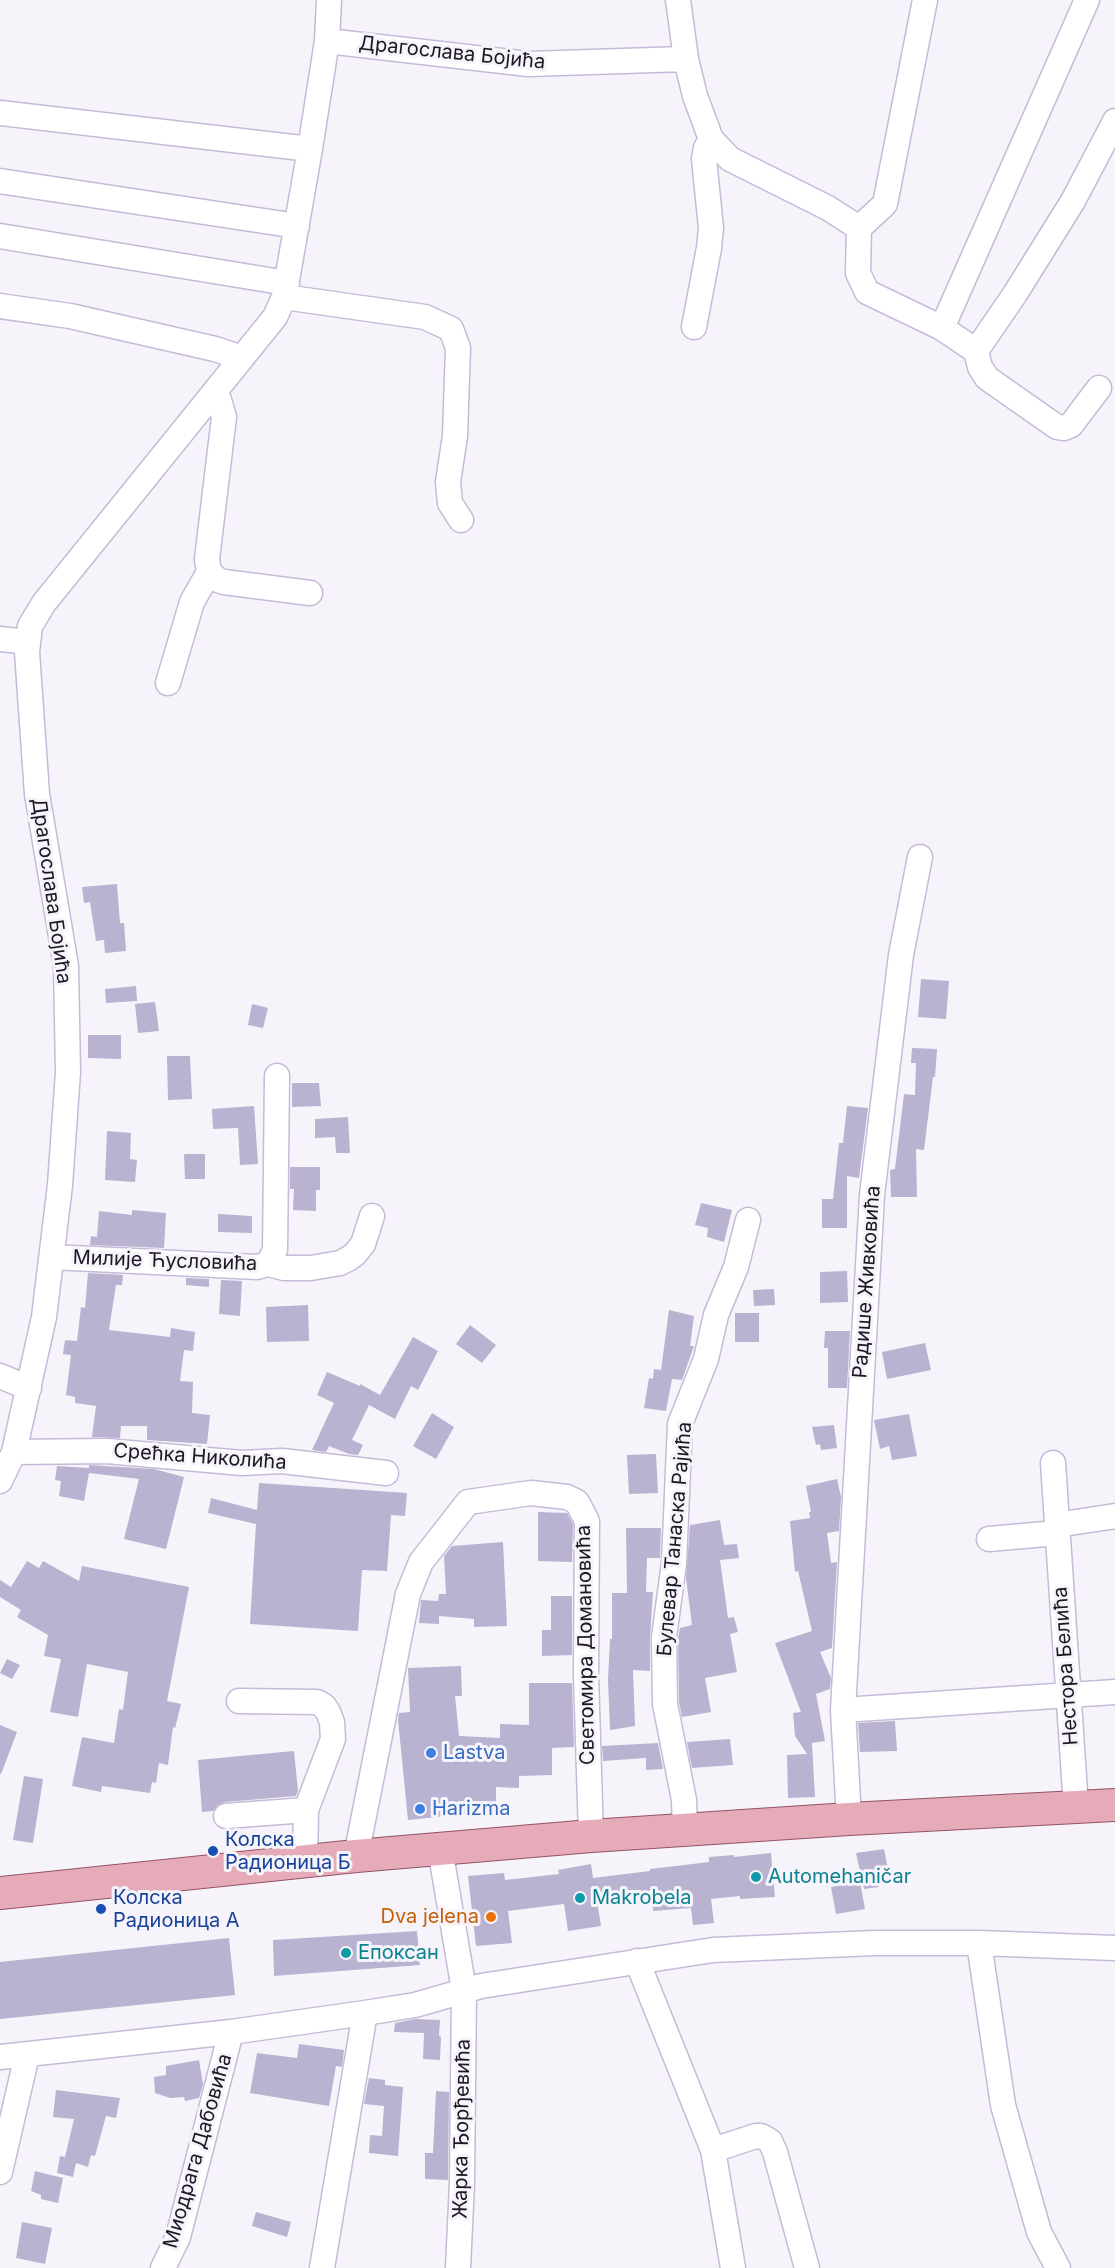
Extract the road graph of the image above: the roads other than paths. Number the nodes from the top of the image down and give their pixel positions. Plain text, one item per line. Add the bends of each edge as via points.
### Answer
1 (678, 0) edge
2 (925, 0) edge
3 (1087, 0) edge
4 (325, 1) edge
5 (327, 42) junction
6 (686, 60) junction
7 (0, 113) edge
8 (1115, 121) edge
9 (711, 139) junction
10 (310, 149) junction
11 (0, 181) edge
12 (297, 226) junction
13 (859, 228) junction
14 (0, 236) edge
15 (286, 290) junction
16 (0, 306) edge
17 (693, 327) dead end
18 (942, 328) junction
19 (976, 351) junction
20 (242, 358) junction
21 (1098, 388) dead end
22 (213, 393) junction
23 (461, 520) dead end
24 (209, 572) junction
25 (310, 593) dead end
26 (0, 639) edge
27 (28, 642) junction
28 (168, 683) dead end
29 (920, 857) dead end
30 (277, 1076) dead end
31 (372, 1216) dead end
32 (748, 1220) dead end
33 (51, 1257) junction
34 (268, 1264) junction
35 (0, 1376) edge
36 (29, 1388) junction
37 (14, 1452) junction
38 (1053, 1463) dead end
39 (386, 1473) dead end
40 (0, 1480) edge
41 (1115, 1516) edge
42 (1056, 1529) junction
43 (988, 1539) dead end
44 (1115, 1692) edge
45 (1068, 1696) junction
46 (239, 1701) dead end
47 (843, 1710) junction
48 (1115, 1805) edge
49 (1076, 1808) junction
50 (306, 1810) junction
51 (226, 1816) dead end
52 (849, 1819) junction
53 (685, 1830) junction
54 (591, 1836) junction
55 (440, 1849) junction
56 (356, 1856) junction
57 (305, 1862) junction
58 (0, 1893) edge
59 (979, 1943) junction
60 (1115, 1948) edge
61 (637, 1961) junction
62 (464, 1990) junction
63 (365, 2013) junction
64 (231, 2032) junction
65 (27, 2055) junction
66 (0, 2057) edge
67 (713, 2150) junction
68 (0, 2172) edge
69 (163, 2268) edge
70 (322, 2268) edge
71 (458, 2268) edge
72 (733, 2268) edge
73 (807, 2268) edge
74 (1058, 2268) edge

1 - 6 street
2 - 13 street via 885,204
3 - 18 street
4 - 5 street, Драгослава Бојића
5 - 6 street, Драгослава Бојића via 528,64
5 - 10 street, Драгослава Бојића
6 - 9 street
7 - 10 street
8 - 19 street via 1073,201
9 - 13 street via 730,159 828,208
9 - 17 street via 704,159 710,248
10 - 12 street, Драгослава Бојића
11 - 12 street
12 - 15 street, Драгослава Бојића
13 - 18 street via 858,273 867,291
14 - 15 street
15 - 20 street, Драгослава Бојића via 275,317
15 - 23 street via 425,317 451,329 458,348 455,436 448,482 450,503
16 - 20 street via 70,316
18 - 19 street
19 - 21 street via 987,378 1060,429 1071,425
20 - 22 street, Драгослава Бојића
22 - 24 street via 224,417 207,559
22 - 27 street, Драгослава Бојића via 44,603 30,626
24 - 25 street via 224,582
24 - 28 street via 192,603
26 - 27 street
27 - 33 street, Драгослава Бојића via 37,794 66,966 68,1072
29 - 47 street, Радише Живковића via 901,955 872,1195
30 - 34 street, Милије Ћусловића via 275,1250
31 - 34 street via 363,1244 340,1263 311,1268
32 - 53 street, Булевар Танаска Рајића via 706,1359 680,1424 674,1563 664,1637 665,1704 684,1800
33 - 34 street, Милије Ћусловића via 257,1267
33 - 36 street, Драгослава Бојића via 44,1317
35 - 36 street
36 - 37 street, Драгослава Бојића
37 - 39 street, Срећка Николића via 107,1451 242,1463 282,1461
37 - 40 street, Драгослава Бојића
38 - 42 street, Нестора Белића
41 - 42 street
42 - 43 street
42 - 45 street, Нестора Белића
44 - 45 street
45 - 47 street
45 - 49 street, Нестора Белића
46 - 50 street via 317,1702 328,1712 333,1739
47 - 52 street, Радише Живковића
48 - 49 main road
49 - 52 main road
50 - 51 street
50 - 57 street
52 - 53 main road
53 - 54 main road
54 - 55 main road
54 - 56 street, Светомира Домановића via 587,1521 577,1502 531,1493 468,1502 420,1562 408,1594
55 - 56 main road
55 - 62 street, Жарка Ђорђевића
56 - 57 main road
57 - 58 main road
59 - 60 street
59 - 61 street via 724,1950
59 - 74 street via 1003,2105 1040,2232
61 - 62 street
61 - 67 street
62 - 63 street via 415,2005
62 - 71 street, Жарка Ђорђевића
63 - 64 street
63 - 70 street
64 - 65 street
64 - 69 street, Миодрага Дабовића via 178,2237
65 - 66 street
65 - 68 street
67 - 72 street
67 - 73 street via 756,2136 770,2141

